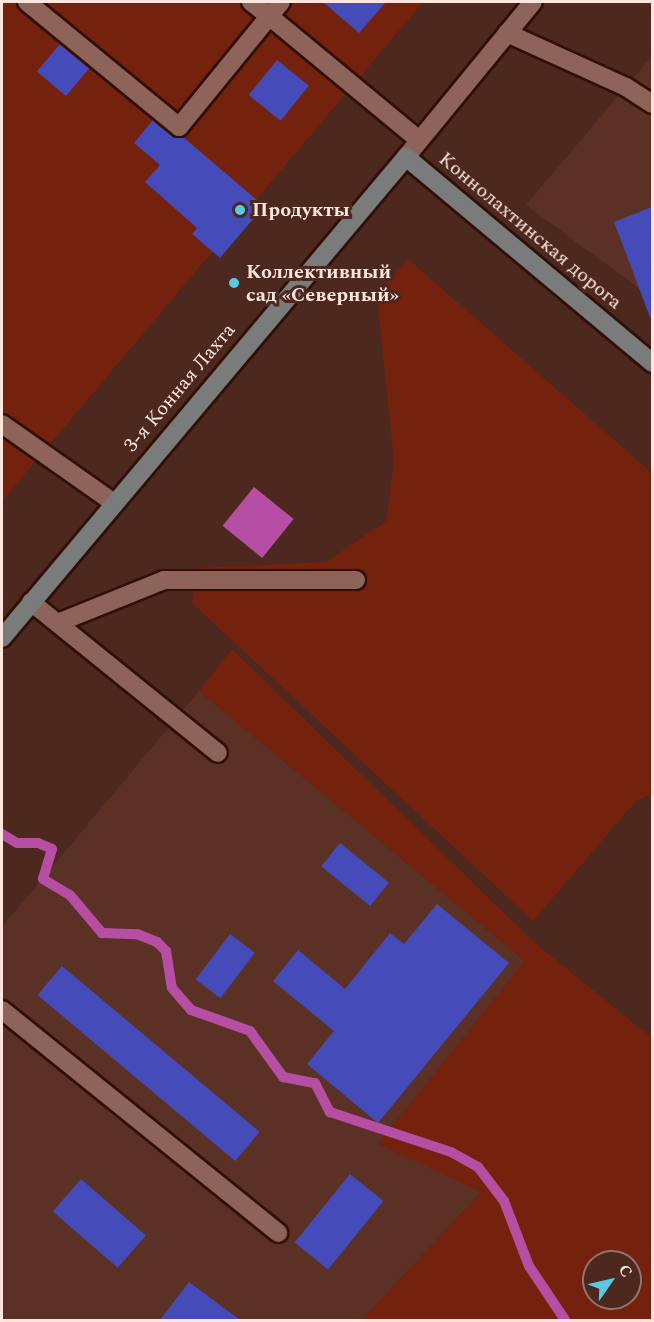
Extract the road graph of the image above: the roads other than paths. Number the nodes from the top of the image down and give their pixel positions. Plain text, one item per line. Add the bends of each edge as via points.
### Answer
1 (27, 2) edge
2 (251, 2) edge
3 (281, 2) edge
4 (533, 2) edge
5 (269, 16) junction
6 (507, 33) junction
7 (652, 104) edge
8 (419, 140) junction
9 (406, 157) junction
10 (652, 363) edge
11 (2, 424) edge
12 (114, 503) junction
13 (356, 580) dead end
14 (31, 602) junction
15 (60, 622) junction
16 (2, 638) edge
17 (218, 753) dead end
18 (2, 1010) edge
19 (278, 1233) dead end

1 - 5 street via 179,127
2 - 5 street
3 - 5 street
4 - 6 street, 3-я Конная Лахта
5 - 8 street
6 - 7 street via 626,87
6 - 8 street, 3-я Конная Лахта
8 - 9 street, 3-я Конная Лахта
9 - 10 main road, Коннолахтинская дорога
9 - 12 main road, 3-я Конная Лахта
11 - 12 street
12 - 14 main road, 3-я Конная Лахта
13 - 15 street via 164,580
14 - 15 street
14 - 16 main road, 3-я Конная Лахта
15 - 17 street
18 - 19 street

